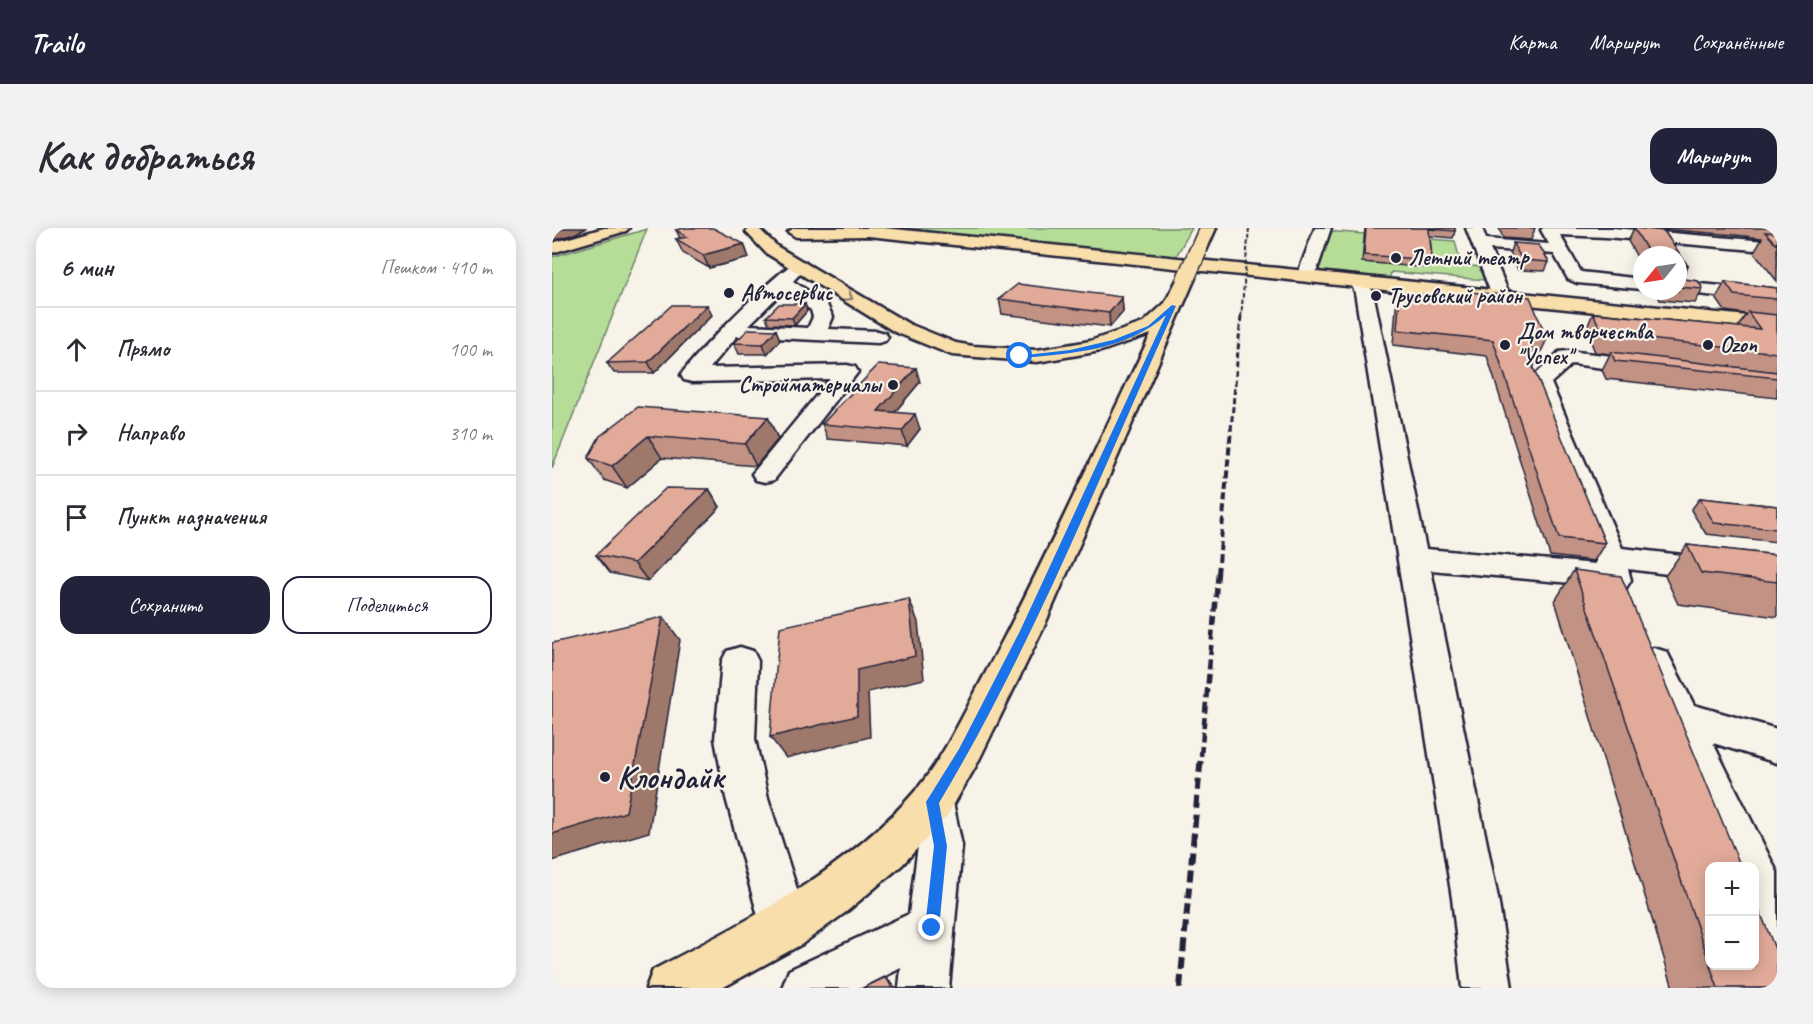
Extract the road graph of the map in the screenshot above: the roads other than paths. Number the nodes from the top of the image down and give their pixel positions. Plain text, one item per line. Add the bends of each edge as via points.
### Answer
1 (621, 228) edge
2 (1208, 228) edge
3 (1323, 228) edge
4 (861, 229) edge
5 (749, 230) edge
6 (1605, 230) edge
7 (791, 232) edge
8 (1477, 235) edge
9 (1777, 247) edge
10 (552, 248) edge
11 (1597, 249) dead end
12 (1560, 250) junction
13 (1579, 251) dead end
14 (799, 266) junction
15 (1306, 276) junction
16 (1578, 278) junction
17 (781, 281) junction
18 (1359, 282) junction
19 (1633, 283) edge
20 (1687, 288) edge
21 (1501, 296) junction
22 (1777, 297) edge
23 (1577, 304) junction
24 (1174, 306) junction
25 (1777, 325) edge
26 (902, 328) junction
27 (732, 330) junction
28 (816, 333) junction
29 (878, 337) junction
30 (1672, 369) edge
31 (847, 372) junction
32 (765, 474) dead end
33 (1413, 558) junction
34 (1612, 567) junction
35 (1777, 577) edge
36 (740, 661) dead end
37 (1680, 717) junction
38 (1777, 746) edge
39 (932, 802) junction
40 (1749, 862) edge
41 (1759, 883) edge
42 (1777, 922) edge
43 (785, 927) junction
44 (932, 928) junction
45 (671, 988) edge
46 (807, 988) edge
47 (924, 988) edge
48 (1487, 988) edge

1 - 10 main road
2 - 24 main road, bridge
3 - 15 street
4 - 7 main road
4 - 15 main road
5 - 7 main road
5 - 14 main road
6 - 9 street
6 - 11 street
6 - 12 street via 1549,230
8 - 12 street
8 - 21 street
12 - 13 street
12 - 16 street
14 - 17 street
14 -> 26 main road
15 - 18 main road
16 - 19 street
16 - 23 street
17 - 27 street
17 - 28 street via 819,307 823,317
18 - 21 main road
18 - 33 street
20 - 22 street
21 - 23 main road
23 - 25 main road
24 - 26 main road via 1150,327 1135,334 1094,347 1037,356 951,349
24 - 39 main road via 1025,631 963,752
26 - 29 street
27 - 28 street
27 - 31 street via 692,375
28 - 29 street
29 - 31 street
30 - 34 street via 1567,357 1539,382
31 - 32 street
33 - 34 street
33 - 48 street via 1475,898
34 - 35 street
34 - 37 street
36 - 43 street via 735,739 747,798
37 - 38 street
37 - 40 street
39 - 43 main road via 886,850
39 - 44 street via 940,846
41 - 42 street
43 - 45 main road
44 - 46 street
44 - 47 street

